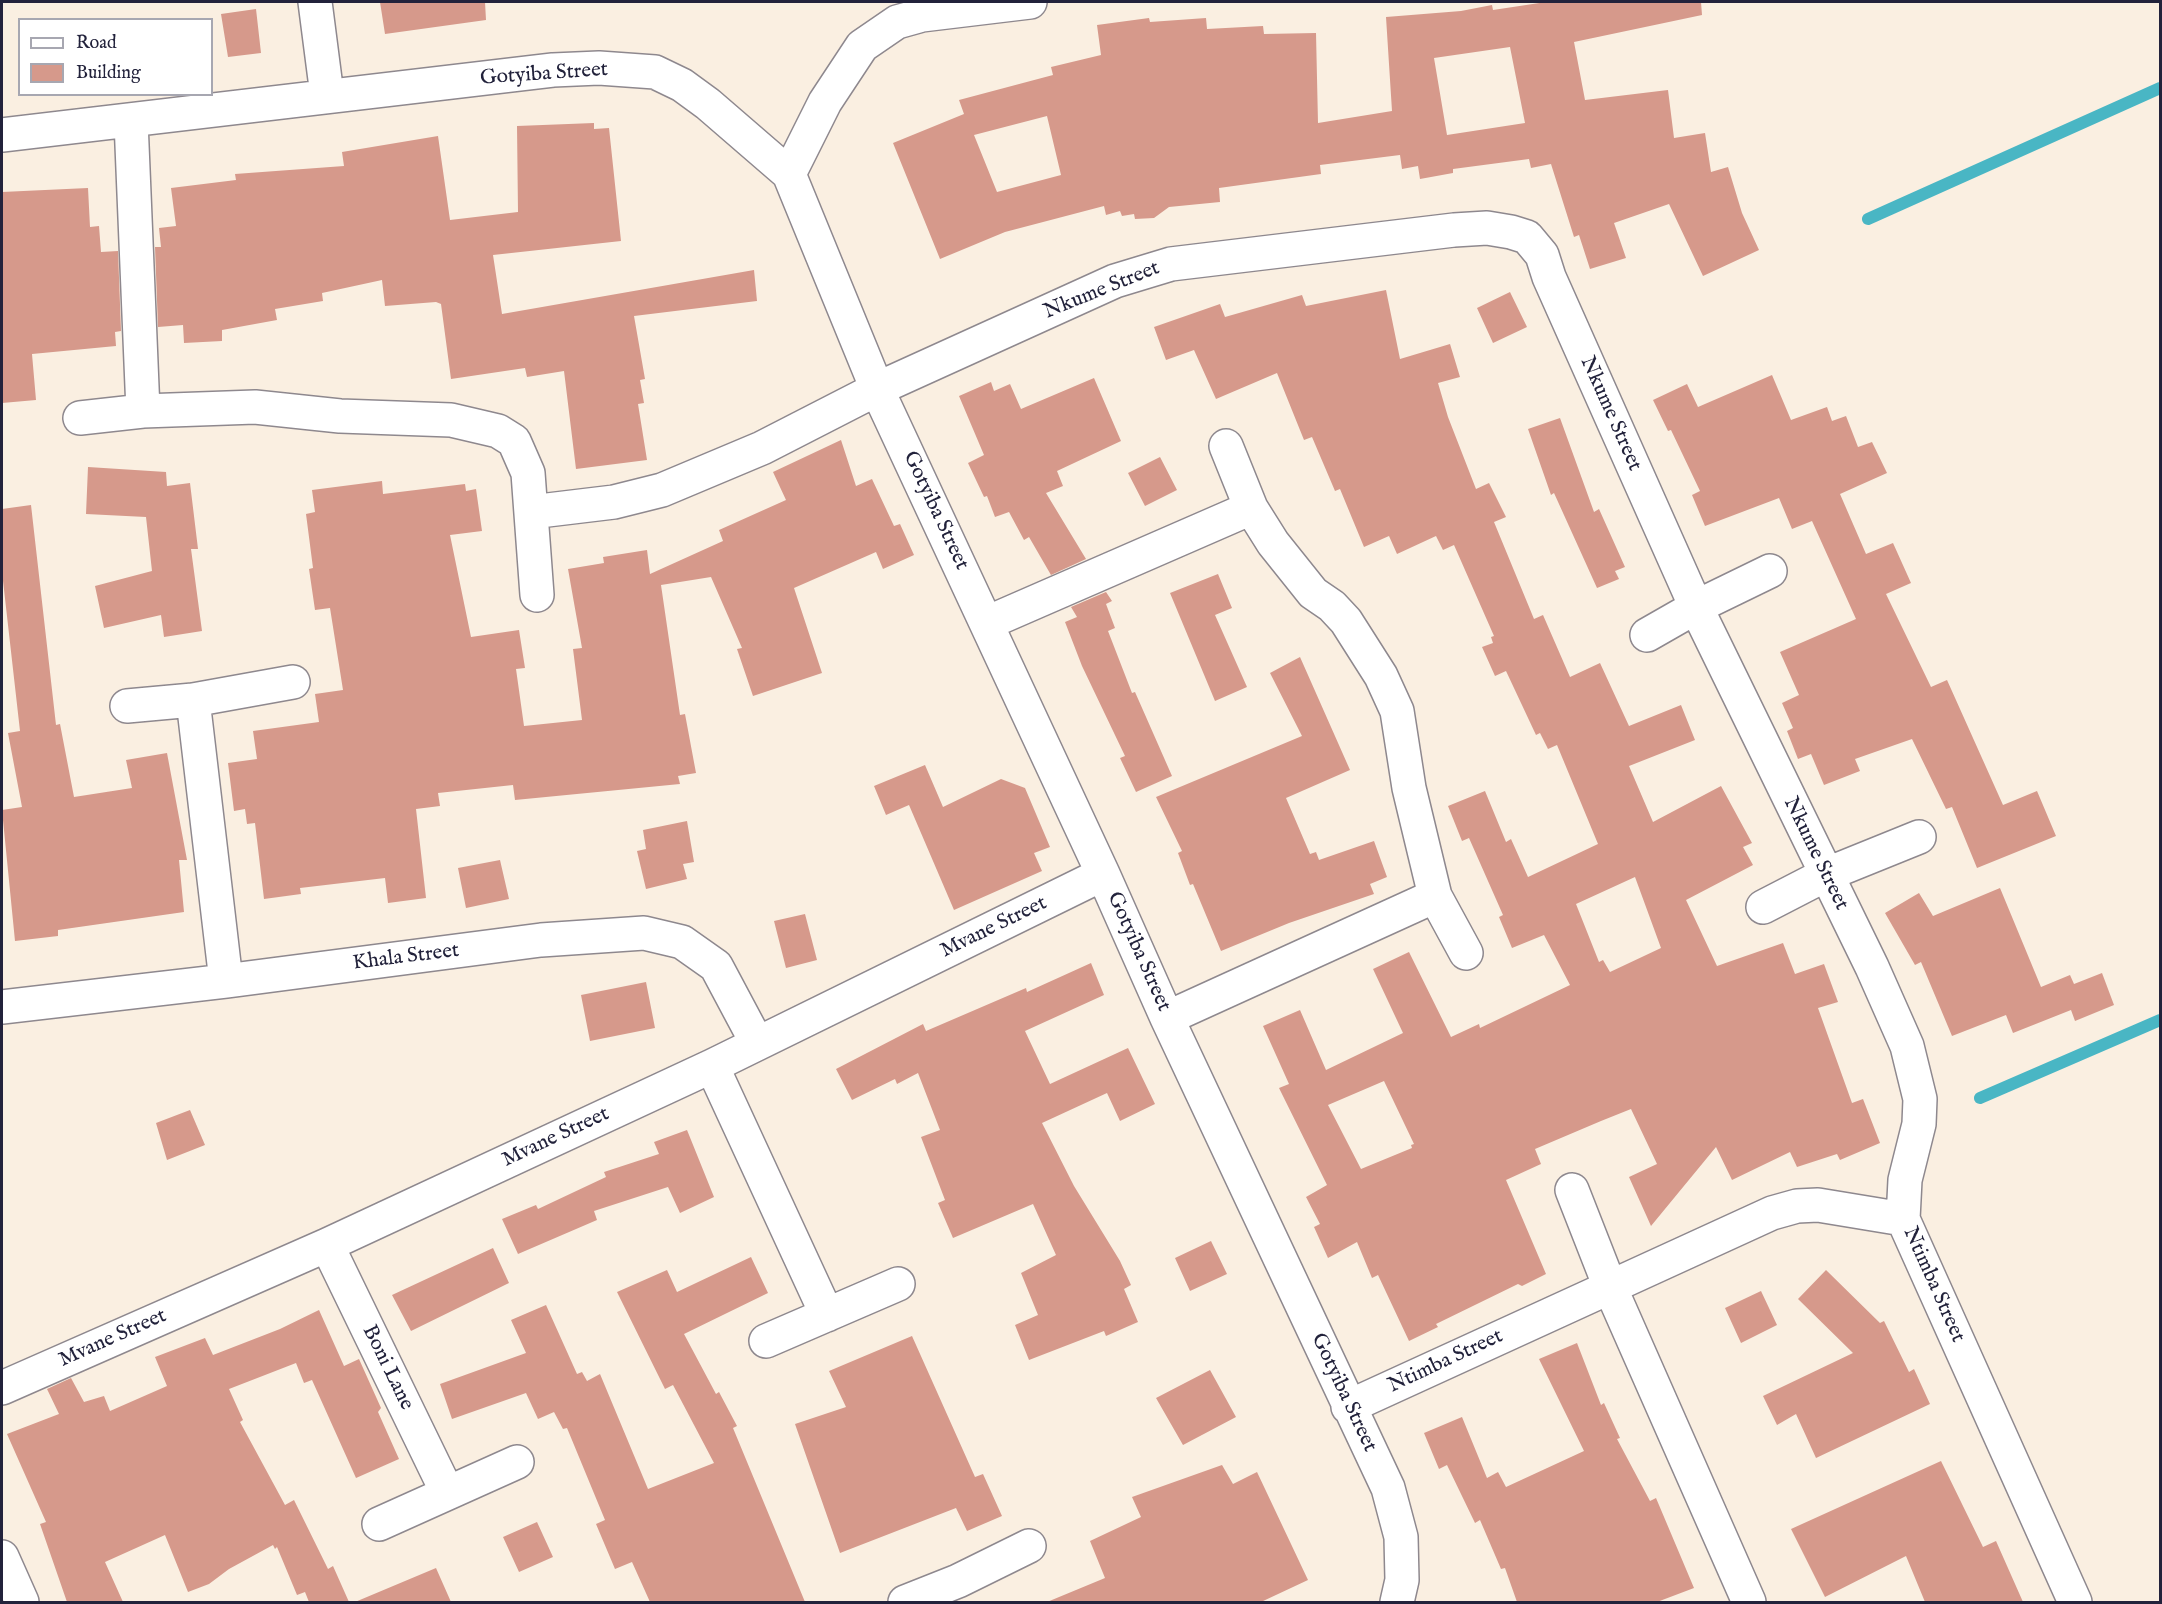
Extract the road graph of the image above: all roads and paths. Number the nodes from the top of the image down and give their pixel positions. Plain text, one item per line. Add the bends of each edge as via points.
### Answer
1 (315, 2) edge
2 (1030, 2) edge
3 (894, 12) edge
4 (327, 95) junction
5 (131, 121) junction
6 (2, 135) edge
7 (789, 174) junction
8 (878, 389) junction
9 (143, 411) junction
10 (80, 418) dead end
11 (1226, 446) dead end
12 (1251, 508) junction
13 (531, 512) junction
14 (1770, 571) dead end
15 (537, 595) dead end
16 (1696, 607) junction
17 (987, 623) junction
18 (1647, 635) dead end
19 (293, 682) dead end
20 (193, 700) junction
21 (127, 706) dead end
22 (1920, 837) dead end
23 (1103, 874) junction
24 (1825, 875) junction
25 (1435, 896) junction
26 (1763, 906) dead end
27 (1466, 953) dead end
28 (226, 981) junction
29 (2, 1007) edge
30 (1167, 1018) junction
31 (757, 1043) junction
32 (712, 1066) junction
33 (1572, 1190) dead end
34 (1903, 1219) junction
35 (327, 1245) junction
36 (898, 1284) dead end
37 (1610, 1287) junction
38 (827, 1315) junction
39 (766, 1341) dead end
40 (2, 1389) edge
41 (1348, 1407) junction
42 (517, 1462) dead end
43 (447, 1491) junction
44 (380, 1524) dead end
45 (1029, 1546) dead end
46 (2, 1557) edge
47 (963, 1592) edge
48 (22, 1602) edge
49 (905, 1602) edge
50 (1397, 1602) edge
51 (1749, 1602) edge
52 (2075, 1602) edge

1 - 4 street
2 - 3 street via 922,15
3 - 7 street via 862,46 825,102
4 - 5 street, Gotyiba Street
4 - 7 street, Gotyiba Street via 552,70 655,72 708,104
5 - 6 street, Gotyiba Street
5 - 9 street
7 - 8 street, Gotyiba Street
8 - 13 street, Nkume Street via 762,448 662,490 614,502
8 - 16 street, Nkume Street via 1115,281 1171,264 1454,230 1487,228 1511,232 1527,237 1542,255
8 - 17 street, Gotyiba Street
9 - 10 street
9 - 13 street via 255,407 340,416 452,420 498,430 514,441 528,473
11 - 12 street
12 - 17 street
12 - 25 street via 1293,570 1346,621 1381,676 1397,711 1409,788
13 - 15 street
14 - 16 street
16 - 18 street
16 - 24 street, Nkume Street
17 - 23 street, Gotyiba Street
19 - 20 street
20 - 21 street
20 - 28 street
22 - 24 street
23 - 30 street, Gotyiba Street
23 - 31 street, Mvane Street
24 - 26 street
24 - 34 street, Nkume Street via 1872,967 1916,1072 1920,1124 1905,1180
25 - 27 street
25 - 30 street
28 - 29 street, Khala Street
28 - 31 street, Khala Street via 541,940 644,933 682,942 716,966
30 - 41 street, Gotyiba Street
31 - 32 street, Mvane Street
32 - 35 street, Mvane Street
32 - 38 street
33 - 37 street
34 - 37 street, Ntimba Street via 1818,1205 1797,1206 1772,1213
34 - 52 street, Ntimba Street
35 - 40 street, Mvane Street
35 - 43 street, Boni Lane
36 - 38 street
37 - 41 street, Ntimba Street
37 - 51 street
38 - 39 street
41 - 50 street, Gotyiba Street via 1388,1488 1401,1537 1402,1580
42 - 43 street
43 - 44 street
45 - 47 street
46 - 48 street
47 - 49 street

